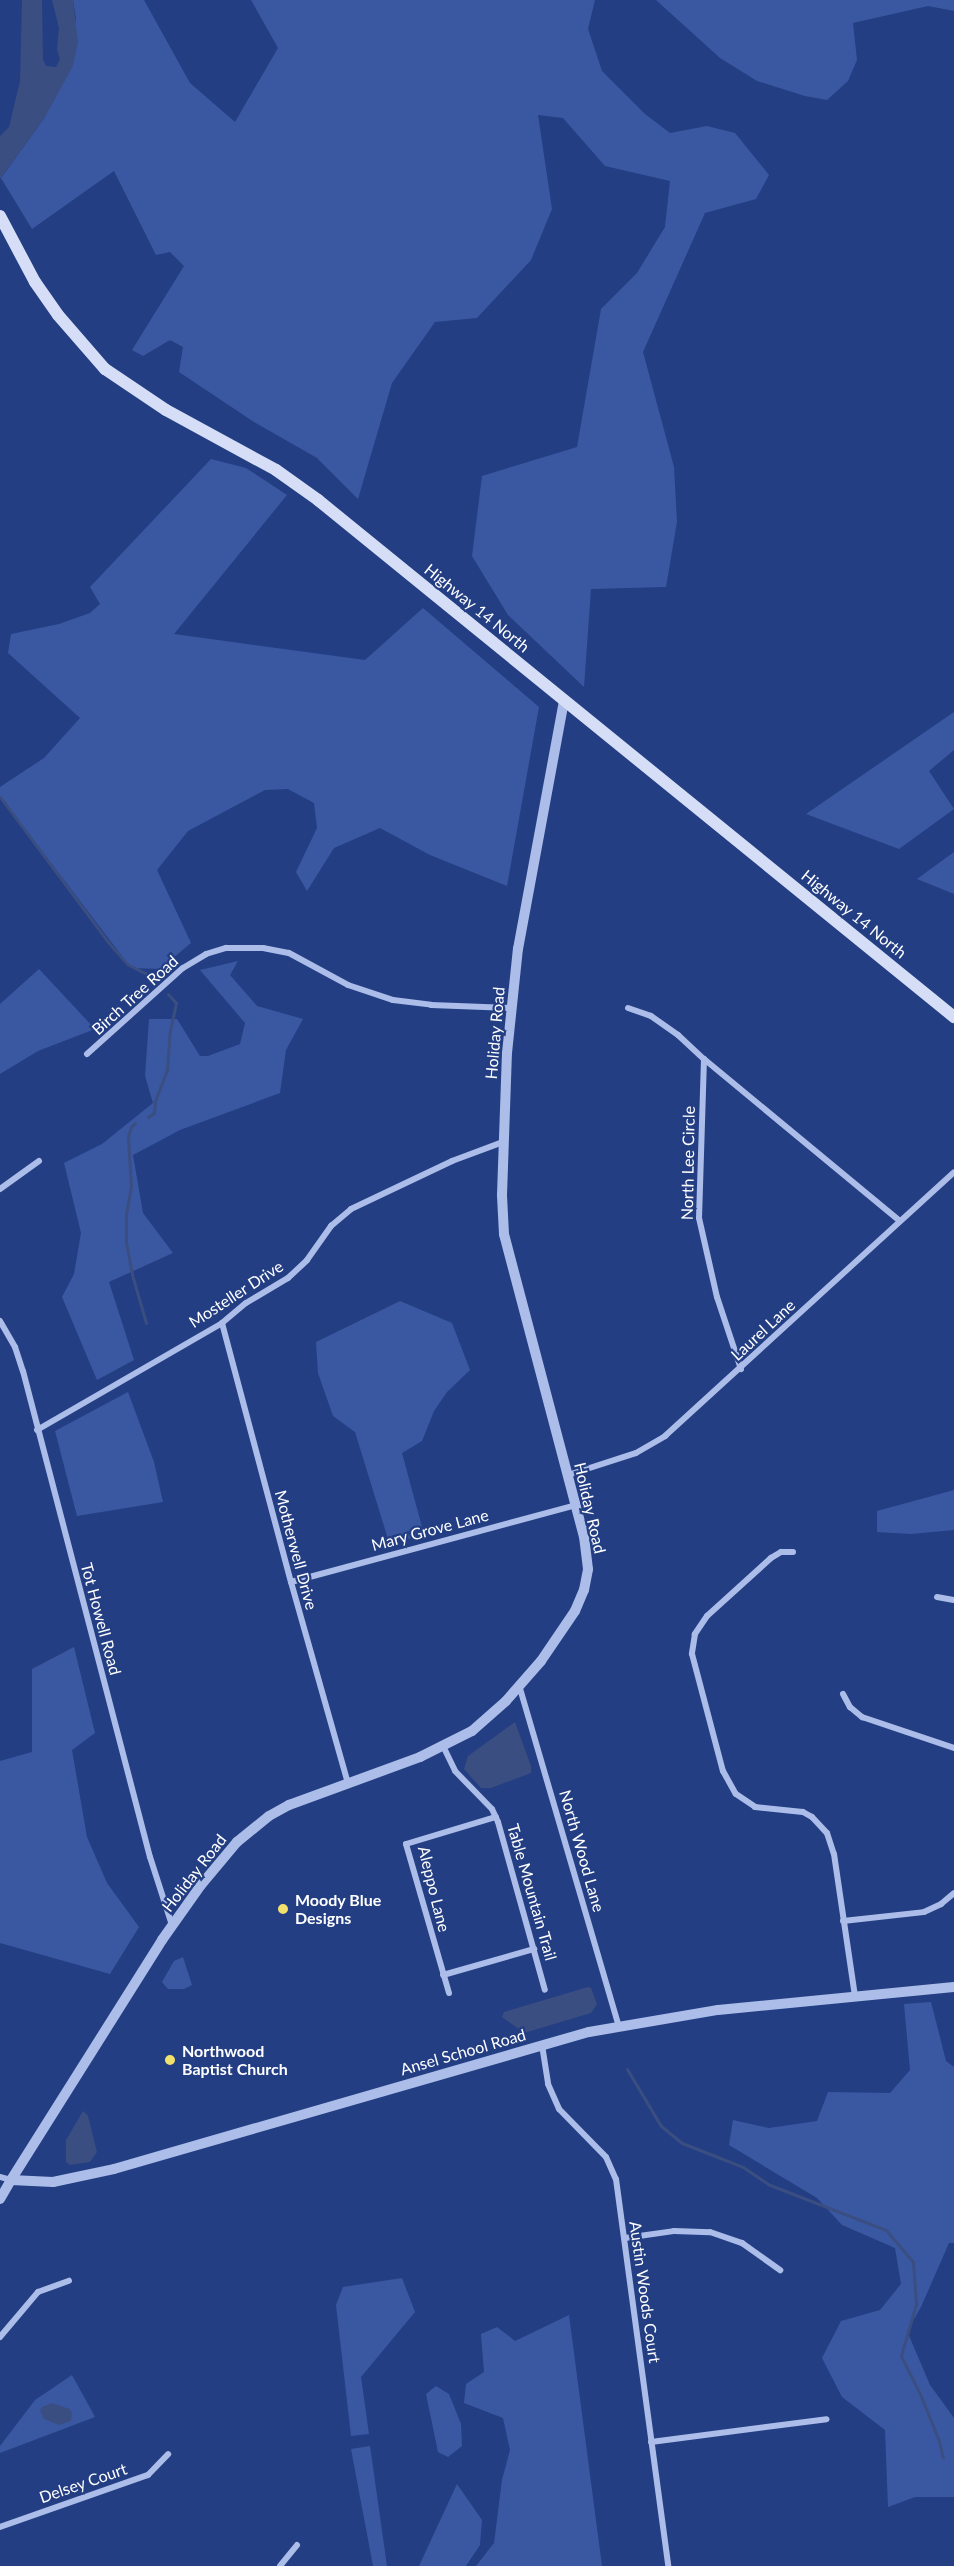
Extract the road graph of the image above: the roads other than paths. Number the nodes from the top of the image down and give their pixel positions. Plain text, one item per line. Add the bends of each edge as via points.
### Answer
1 (0, 216) edge
2 (4, 234) edge
3 (564, 702) junction
4 (511, 1008) junction
5 (628, 1008) dead end
6 (954, 1017) edge
7 (87, 1054) dead end
8 (704, 1059) junction
9 (503, 1142) junction
10 (39, 1161) dead end
11 (954, 1172) edge
12 (0, 1189) edge
13 (900, 1221) junction
14 (0, 1321) edge
15 (222, 1323) junction
16 (741, 1369) junction
17 (37, 1430) junction
18 (568, 1475) junction
19 (576, 1504) junction
20 (793, 1552) dead end
21 (291, 1582) junction
22 (938, 1598) dead end
23 (954, 1600) edge
24 (519, 1684) junction
25 (843, 1694) dead end
26 (444, 1748) junction
27 (954, 1748) edge
28 (348, 1783) junction
29 (496, 1817) junction
30 (954, 1893) edge
31 (843, 1921) junction
32 (172, 1926) junction
33 (534, 1949) junction
34 (443, 1975) junction
35 (954, 1987) edge
36 (545, 1990) dead end
37 (448, 1994) dead end
38 (855, 1997) junction
39 (619, 2026) junction
40 (542, 2044) junction
41 (6, 2178) edge
42 (0, 2199) edge
43 (625, 2238) junction
44 (780, 2270) dead end
45 (69, 2281) dead end
46 (0, 2337) edge
47 (827, 2419) dead end
48 (651, 2442) junction
49 (168, 2454) dead end
50 (0, 2527) edge
51 (297, 2545) dead end
52 (280, 2566) edge
53 (668, 2566) edge

1 - 2 main road, Highway 14 North
2 - 3 main road, Highway 14 North via 58,315 105,369 166,410 261,460 293,482
3 - 4 street, Holiday Road via 524,910
3 - 6 main road, Highway 14 North
4 - 7 street, Birch Tree Road via 393,1000 348,985 289,953 225,948 183,968
4 - 9 street, Holiday Road
5 - 8 street via 651,1016
8 - 13 street
8 - 16 street, North Lee Circle via 699,1218 717,1297
9 - 15 street, Mosteller Drive via 452,1161 351,1209 331,1226 300,1269
9 - 18 street, Holiday Road via 504,1234
10 - 12 street
11 - 13 street, Laurel Lane
13 - 16 street, Laurel Lane
14 - 17 street, Tot Howell Road via 15,1347
15 - 17 street, Mosteller Drive
15 - 21 street, Motherwell Drive
16 - 18 street, Laurel Lane via 653,1444 616,1461
17 - 32 street, Tot Howell Road via 150,1857
18 - 19 street, Holiday Road
19 - 21 street, Mary Grove Lane
19 - 24 street, Holiday Road via 587,1558 585,1590 560,1635
20 - 31 street via 771,1558 707,1616 695,1634 692,1654 730,1786 749,1805 802,1812 821,1824 832,1843
21 - 28 street, Motherwell Drive
22 - 23 street
24 - 26 street, Holiday Road via 485,1721
24 - 39 street, North Wood Lane
25 - 27 street via 862,1717
26 - 28 street, Holiday Road
26 - 29 street, Table Mountain Trail via 455,1770
28 - 32 street, Holiday Road via 289,1805 254,1827 216,1865
29 - 33 street, Table Mountain Trail
29 - 34 street, Aleppo Lane via 406,1844
30 - 31 street via 924,1912
31 - 38 street
32 - 41 street, Holiday Road
33 - 34 street
33 - 36 street, Table Mountain Trail
34 - 37 street, Aleppo Lane
35 - 38 street, Ansel School Road
38 - 39 street, Ansel School Road via 718,2010
39 - 40 street, Ansel School Road
40 - 41 street, Ansel School Road via 114,2169 53,2182
40 - 43 street, Austin Woods Court via 548,2084 558,2109 612,2167
41 - 42 street
43 - 44 street via 674,2231 710,2232 742,2243
43 - 48 street, Austin Woods Court
45 - 46 street via 38,2292
47 - 48 street
48 - 53 street, Austin Woods Court
49 - 50 street, Delsey Court via 148,2475
51 - 52 street

